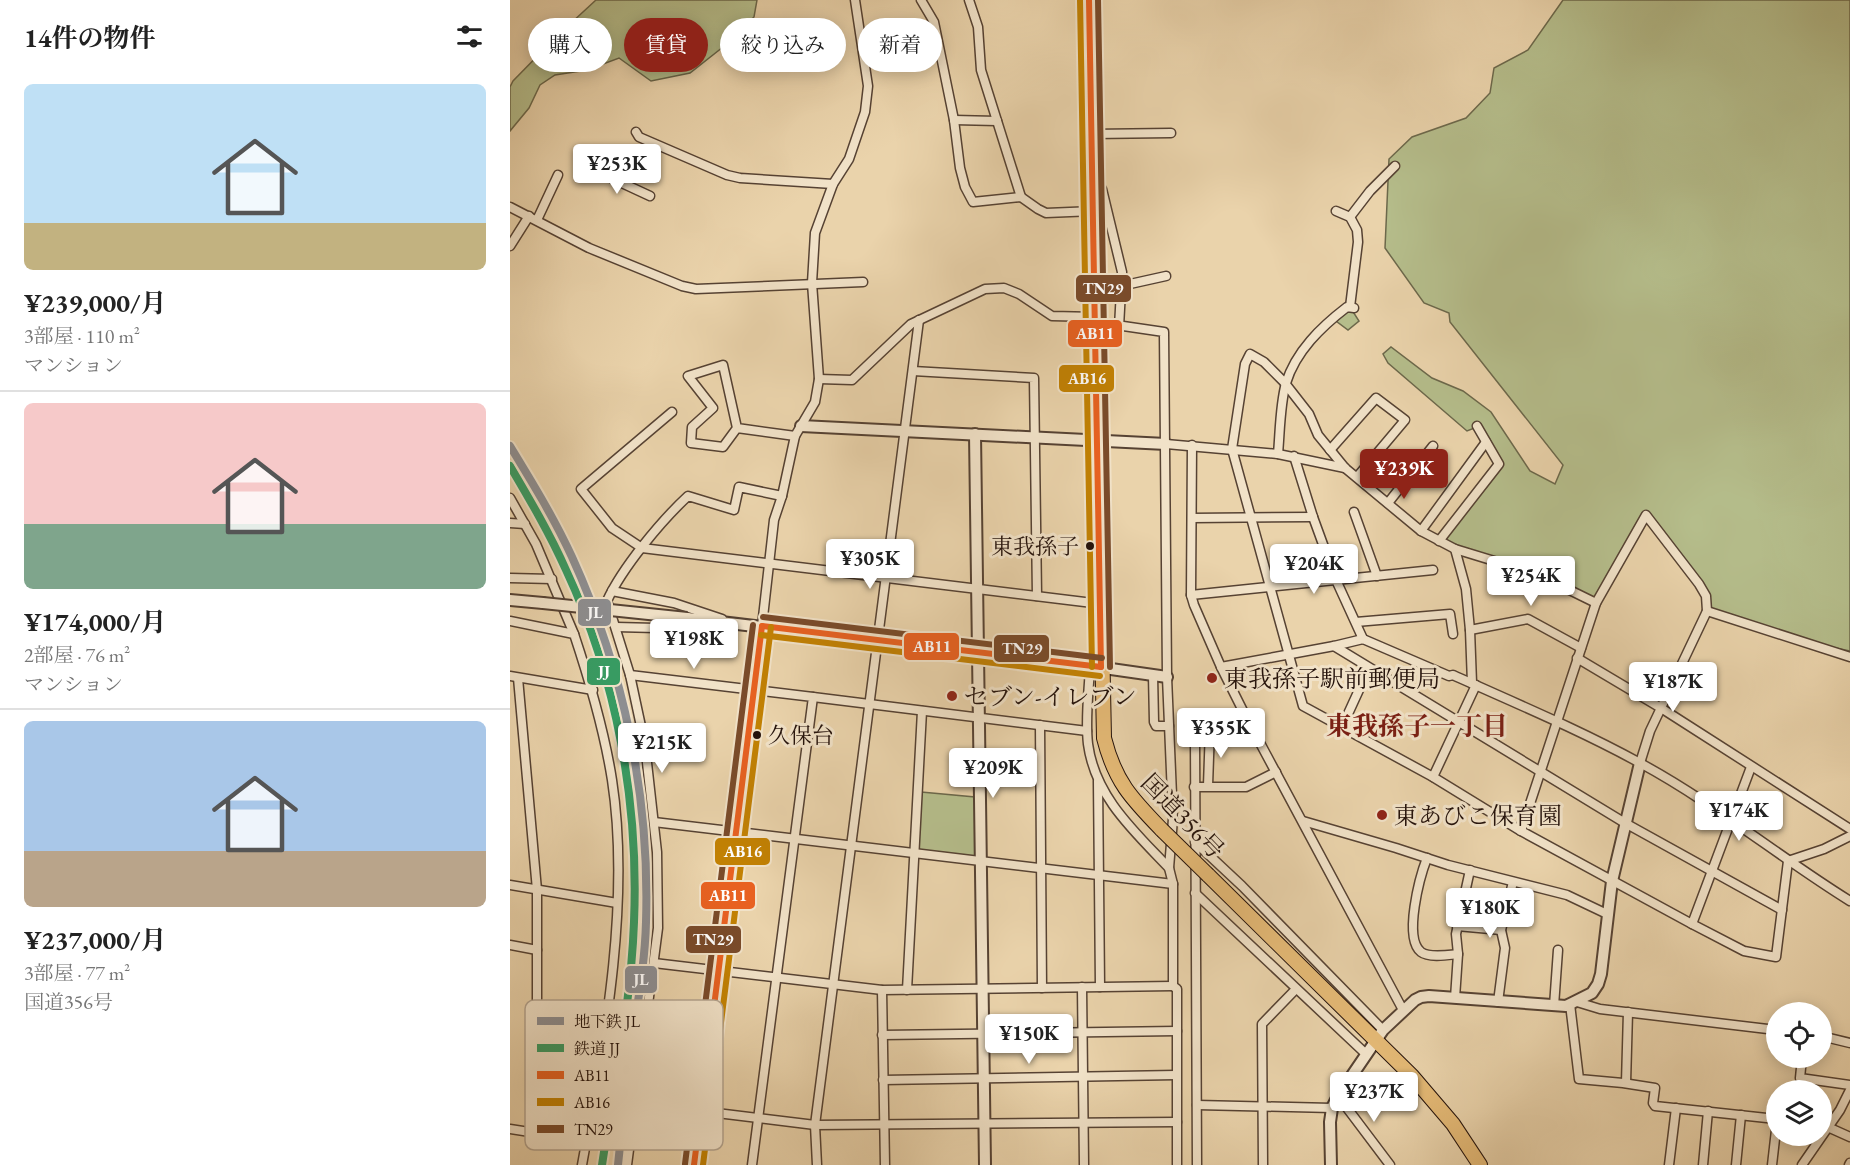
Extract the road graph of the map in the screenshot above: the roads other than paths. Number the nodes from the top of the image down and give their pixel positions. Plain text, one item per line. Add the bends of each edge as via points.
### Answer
1 (855, 0) edge
2 (969, 0) edge
3 (1089, 0) edge
4 (925, 1) edge
5 (954, 120) junction
6 (997, 121) junction
7 (636, 132) dead end
8 (1171, 133) dead end
9 (1092, 134) junction
10 (1395, 166) dead end
11 (596, 171) dead end
12 (558, 175) dead end
13 (833, 184) junction
14 (1093, 185) junction
15 (650, 196) dead end
16 (1021, 197) junction
17 (510, 207) edge
18 (1094, 211) junction
19 (1336, 211) dead end
20 (1350, 217) junction
21 (533, 218) junction
22 (510, 246) edge
23 (1166, 276) dead end
24 (863, 282) dead end
25 (812, 283) junction
26 (1121, 286) junction
27 (919, 320) junction
28 (1096, 320) junction
29 (1119, 327) junction
30 (913, 371) junction
31 (819, 379) junction
32 (1286, 384) junction
33 (672, 412) dead end
34 (801, 426) junction
35 (1477, 426) dead end
36 (737, 428) junction
37 (904, 430) junction
38 (975, 434) junction
39 (795, 436) junction
40 (1036, 437) junction
41 (1097, 440) junction
42 (1486, 442) junction
43 (1166, 444) junction
44 (1192, 445) junction
45 (1433, 446) dead end
46 (1232, 449) junction
47 (1330, 450) junction
48 (1278, 454) junction
49 (1294, 456) junction
50 (1345, 468) junction
51 (1357, 477) junction
52 (782, 496) junction
53 (510, 498) edge
54 (1388, 503) junction
55 (1354, 512) dead end
56 (1313, 517) junction
57 (1192, 518) junction
58 (1251, 518) junction
59 (510, 524) edge
60 (525, 524) junction
61 (1421, 531) junction
62 (1439, 541) junction
63 (642, 548) junction
64 (1455, 549) junction
65 (769, 564) junction
66 (1433, 570) dead end
67 (1377, 576) junction
68 (510, 578) edge
69 (552, 579) junction
70 (886, 579) junction
71 (1336, 580) junction
72 (1269, 587) junction
73 (977, 589) junction
74 (612, 591) junction
75 (1191, 595) junction
76 (1037, 596) junction
77 (510, 600) edge
78 (1596, 603) junction
79 (1101, 604) junction
80 (1707, 610) junction
81 (510, 621) edge
82 (728, 622) junction
83 (1356, 622) junction
84 (762, 626) junction
85 (616, 627) junction
86 (1470, 630) junction
87 (574, 634) junction
88 (1452, 634) dead end
89 (1364, 639) junction
90 (878, 641) junction
91 (1334, 646) junction
92 (1581, 648) junction
93 (977, 653) junction
94 (1288, 655) junction
95 (1850, 657) edge
96 (1578, 658) junction
97 (1096, 666) junction
98 (1221, 667) junction
99 (1369, 668) junction
100 (630, 675) junction
101 (1153, 675) junction
102 (514, 677) edge
103 (1167, 677) junction
104 (1474, 684) junction
105 (592, 690) junction
106 (755, 690) junction
107 (813, 697) junction
108 (869, 704) junction
109 (1661, 708) junction
110 (922, 711) junction
111 (1244, 712) junction
112 (978, 717) junction
113 (1459, 722) junction
114 (1556, 723) junction
115 (1040, 725) junction
116 (1169, 726) junction
117 (1342, 727) junction
118 (1210, 728) junction
119 (1087, 731) junction
120 (1640, 763) junction
121 (1751, 766) junction
122 (1540, 771) junction
123 (1276, 772) junction
124 (1432, 777) junction
125 (1098, 778) junction
126 (1208, 786) junction
127 (1194, 787) junction
128 (1731, 820) junction
129 (1303, 821) junction
130 (654, 822) junction
131 (1625, 823) junction
132 (1850, 829) edge
133 (737, 831) junction
134 (1521, 831) junction
135 (1850, 836) edge
136 (795, 838) junction
137 (1195, 842) junction
138 (851, 844) junction
139 (914, 852) junction
140 (1427, 858) junction
141 (980, 861) junction
142 (1788, 861) junction
143 (1041, 868) junction
144 (1169, 868) junction
145 (1470, 870) junction
146 (1712, 870) junction
147 (1098, 875) junction
148 (1612, 881) junction
149 (1513, 882) junction
150 (1173, 884) junction
151 (510, 885) edge
152 (537, 890) junction
153 (1195, 894) junction
154 (1850, 901) edge
155 (617, 903) junction
156 (1782, 910) junction
157 (1607, 914) junction
158 (1692, 924) junction
159 (1457, 926) junction
160 (1501, 930) junction
161 (510, 945) edge
162 (537, 950) junction
163 (1558, 950) dead end
164 (1458, 954) junction
165 (654, 963) junction
166 (719, 972) junction
167 (776, 978) junction
168 (833, 985) junction
169 (1173, 986) junction
170 (1082, 987) junction
171 (1100, 987) junction
172 (1042, 988) junction
173 (1296, 988) junction
174 (982, 989) junction
175 (882, 990) junction
176 (906, 990) junction
177 (1455, 998) junction
178 (537, 1000) edge
179 (609, 1000) edge
180 (649, 1000) edge
181 (715, 1000) edge
182 (1498, 1002) junction
183 (1573, 1003) junction
184 (1554, 1006) junction
185 (1403, 1010) junction
186 (1628, 1012) junction
187 (1766, 1029) edge
188 (1177, 1031) junction
189 (1082, 1032) junction
190 (983, 1034) junction
191 (882, 1035) junction
192 (1379, 1035) junction
193 (1832, 1038) edge
194 (1850, 1043) edge
195 (1366, 1054) junction
196 (1801, 1068) edge
197 (1176, 1076) junction
198 (1083, 1077) junction
199 (984, 1078) junction
200 (883, 1080) junction
201 (1626, 1083) junction
202 (1850, 1084) edge
203 (1850, 1090) edge
204 (1338, 1096) junction
205 (1197, 1105) junction
206 (1263, 1107) junction
207 (1332, 1108) junction
208 (1676, 1108) junction
209 (1708, 1112) junction
210 (723, 1113) edge
211 (1741, 1115) junction
212 (758, 1118) junction
213 (1766, 1118) edge
214 (1832, 1118) edge
215 (1177, 1122) junction
216 (1084, 1123) junction
217 (884, 1124) junction
218 (815, 1125) junction
219 (984, 1125) junction
220 (1832, 1128) edge
221 (510, 1129) edge
222 (525, 1131) edge
223 (1850, 1137) edge
224 (1774, 1146) edge
225 (1813, 1146) edge
226 (585, 1150) edge
227 (629, 1150) edge
228 (696, 1150) edge
229 (582, 1165) edge
230 (627, 1165) edge
231 (694, 1165) edge
232 (752, 1165) edge
233 (817, 1165) edge
234 (885, 1165) edge
235 (985, 1165) edge
236 (1084, 1165) edge
237 (1177, 1165) edge
238 (1197, 1165) edge
239 (1263, 1165) edge
240 (1330, 1165) edge
241 (1390, 1165) edge
242 (1480, 1165) edge
243 (1669, 1165) edge
244 (1703, 1165) edge
245 (1736, 1165) edge
246 (1772, 1165) edge
247 (1802, 1165) edge

1 - 13 street via 868,86 865,112 849,159
2 - 6 street via 978,27 981,70
3 - 9 highway, 国道356号
4 - 5 street via 934,22
5 - 6 street
5 - 16 street via 960,168 973,202
6 - 16 street
7 - 13 street via 639,137 727,175
8 - 9 street
9 - 14 highway, 国道356号
10 - 20 street
11 - 15 street
12 - 21 street
13 - 25 street via 815,233
14 - 18 highway, 国道356号
14 - 26 street via 1102,189 1122,272
16 - 18 street via 1047,213
17 - 21 street
18 - 28 highway, 国道356号
19 - 20 street
20 - 32 street via 1358,242 1352,307 1320,328 1296,361
21 - 22 street
21 - 25 street via 589,248 682,286 696,289
23 - 26 street
24 - 25 street
25 - 31 street
26 - 29 street
27 - 28 street via 985,290 1004,288 1052,316
27 - 30 street
27 - 31 street via 852,380
28 - 29 street
28 - 41 highway, 国道356号
29 - 43 street via 1164,332
30 - 37 street
30 - 40 street via 1035,378
31 - 34 street via 815,402
32 - 46 street via 1250,354 1245,364
32 - 47 street via 1310,414 1318,435
32 - 48 street
33 - 63 street via 581,489 612,528
34 - 37 street
34 - 39 street
35 - 42 street
36 - 36 street via 723,447 691,443 692,427 712,408 688,376 723,365
36 - 39 street
37 - 38 street
37 - 70 street
38 - 40 street
38 - 73 street
39 - 52 street
40 - 41 street
40 - 76 street
41 - 43 street
41 - 79 highway, 国道356号
42 - 61 street
42 - 62 street via 1499,464
43 - 44 street
43 - 103 street
44 - 46 street
44 - 57 street
45 - 54 street
46 - 48 street
46 - 58 street
47 - 50 street
47 - 51 street via 1376,398 1405,420
48 - 49 street
49 - 50 street
49 - 56 street
50 - 51 street
51 - 54 street
52 - 63 street via 739,487 734,510 688,496
52 - 65 street via 774,519
53 - 60 street
54 - 61 street
55 - 67 street
56 - 58 street
56 - 71 street
57 - 58 street
57 - 75 street
58 - 72 street
59 - 60 street
60 - 69 street
61 - 62 street
62 - 64 street
63 - 65 street
63 - 74 street
64 - 78 street via 1537,574
64 - 86 street via 1466,589
65 - 70 street
65 - 84 street
66 - 67 street
67 - 71 street
68 - 69 street
69 - 87 street
70 - 73 street
70 - 90 street
71 - 72 street
71 - 83 street
72 - 75 street
72 - 94 street
73 - 76 street
73 - 93 street
74 - 82 street via 674,603
74 - 85 street via 607,601
75 - 98 street
76 - 79 street
77 - 82 street, bridge
78 - 80 street via 1646,515 1699,584 1706,596
78 - 92 street
79 - 97 highway, 国道356号
80 - 95 street
80 - 109 street
81 - 87 street
82 - 84 street
82 - 85 street via 696,628
83 - 88 street via 1450,614
83 - 89 street
84 - 90 street
84 - 106 street
85 - 100 street
86 - 92 street via 1528,619
86 - 104 street
87 - 105 street
89 - 91 street
89 - 104 street
90 - 93 street
90 - 108 street
91 - 94 street
91 - 99 street
92 - 96 street
93 - 97 street
93 - 112 street
94 - 98 street
94 - 117 street via 1303,706
96 - 109 street
96 - 114 street
97 - 101 street
97 - 119 street
97 - 192 highway, 国道356号, bridge via 1104,738 1112,767 1128,794
98 - 111 street
99 - 113 street
99 - 117 street
100 - 106 street
100 - 130 street via 645,745
101 - 103 street
101 - 116 street via 1154,722 1156,726
102 - 105 street
102 - 152 street
103 - 116 street
104 - 113 street
104 - 114 street
105 - 155 street via 612,782
106 - 107 street
106 - 133 street
107 - 108 street
107 - 136 street
108 - 110 street
108 - 138 street
109 - 120 street
109 - 121 street
110 - 112 street
110 - 139 street
111 - 118 street
111 - 123 street
112 - 115 street
112 - 141 street
113 - 122 street
113 - 124 street
114 - 120 street
114 - 122 street
115 - 119 street
115 - 143 street
116 - 144 street via 1173,819
117 - 124 street
118 - 126 street
118 - 127 street via 1198,731 1195,739
119 - 125 street
120 - 128 street
120 - 131 street
121 - 128 street
121 - 132 street
122 - 131 street
122 - 134 street
123 - 126 street via 1246,787
123 - 129 street
124 - 134 street
125 - 144 street via 1120,817
125 - 147 street
126 - 127 street
127 - 137 street
128 - 142 street
128 - 146 street
129 - 140 street
129 - 185 street
130 - 133 street
130 - 165 street via 658,928
131 - 146 street
131 - 148 street
133 - 136 street
133 - 166 street
134 - 148 street
135 - 142 street
136 - 138 street
136 - 167 street
137 - 153 street
137 - 192 street via 1242,886
138 - 139 street
138 - 168 street
139 - 141 street
139 - 176 street
140 - 145 street
140 - 164 street via 1417,886 1414,939 1419,951 1425,954
141 - 143 street
141 - 174 street
142 - 154 street
142 - 156 street
143 - 147 street
143 - 172 street
144 - 150 street
145 - 149 street
145 - 159 street
146 - 156 street
146 - 158 street
147 - 150 street
147 - 171 street
148 - 157 street
148 - 158 street
149 - 157 street via 1567,895
149 - 160 street
150 - 169 street
151 - 152 street
152 - 155 street
152 - 162 street
153 - 173 street
153 - 205 street
155 - 179 street
156 - 158 street via 1776,957 1744,951
157 - 183 street via 1598,984 1592,993
159 - 160 street
159 - 164 street
160 - 182 street via 1505,948
161 - 162 street
162 - 178 street
163 - 184 street
164 - 177 street
165 - 166 street
165 - 180 street
166 - 167 street
166 - 181 street
167 - 168 street
167 - 212 street
168 - 175 street
168 - 218 street
169 - 171 street
169 - 188 street via 1177,989
170 - 171 street
170 - 172 street
170 - 189 street
172 - 174 street
173 - 195 street
173 - 206 street via 1262,1023
174 - 176 street
174 - 190 street
175 - 176 street
175 - 191 street
177 - 182 street
177 - 185 street via 1421,997
182 - 184 street
183 - 184 street
183 - 186 street
183 - 201 street via 1579,1079
185 - 192 street
186 - 187 street
186 - 201 street
188 - 189 street
188 - 197 street
189 - 190 street
189 - 198 street
190 - 191 street
190 - 199 street
191 - 200 street
192 - 195 street
192 - 242 highway, 国道356号 via 1437,1103
193 - 194 street
195 - 204 street
196 - 202 street via 1800,1078
197 - 198 street
197 - 215 street
198 - 199 street
198 - 216 street
199 - 200 street
199 - 219 street
200 - 217 street
201 - 208 street via 1656,1088 1655,1106
203 - 214 street
204 - 207 street
204 - 241 street
205 - 206 street
205 - 238 street
206 - 207 street
206 - 239 street
207 - 240 street
208 - 209 street
208 - 243 street
209 - 211 street
209 - 244 street
210 - 212 street
211 - 213 street
211 - 245 street
212 - 218 street
212 - 232 street
215 - 216 street
215 - 237 street
216 - 219 street
216 - 236 street
217 - 218 street
217 - 219 street
217 - 234 street
218 - 233 street
219 - 235 street
220 - 223 street
221 - 222 street
224 - 246 street
225 - 247 street
226 - 229 street
227 - 230 street
228 - 231 street

